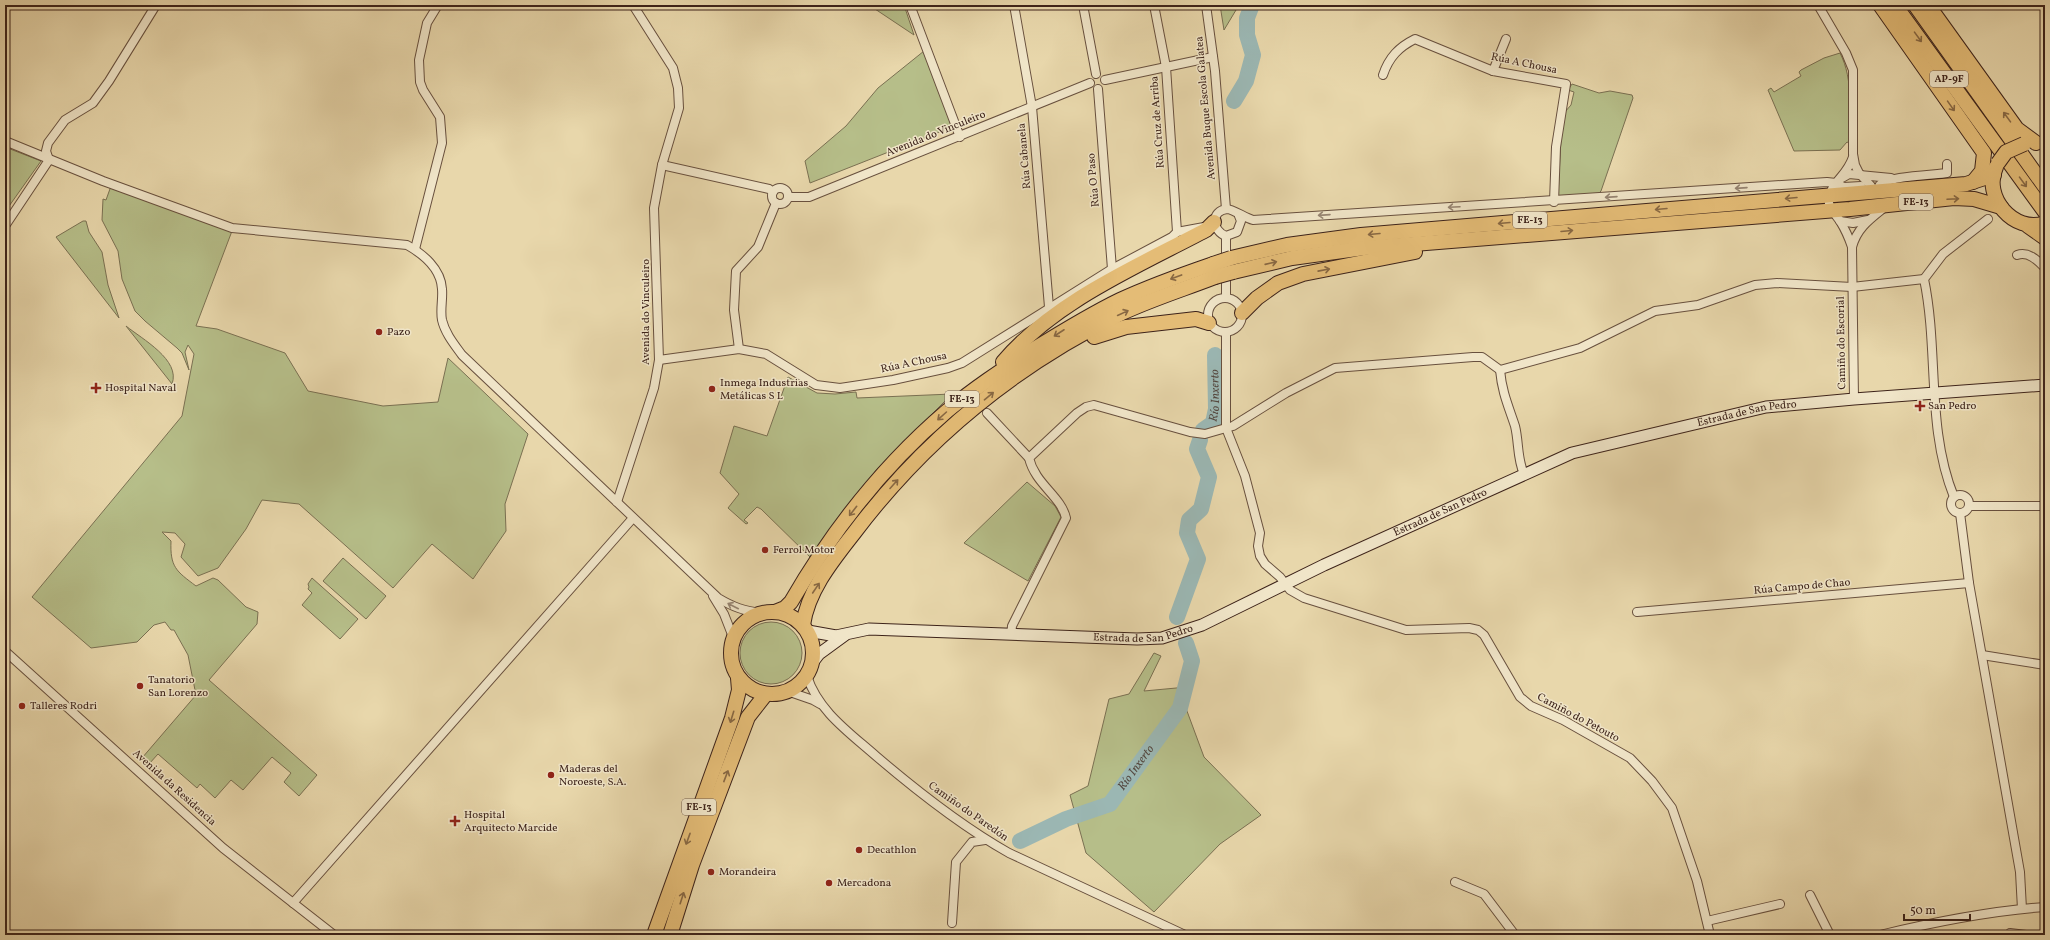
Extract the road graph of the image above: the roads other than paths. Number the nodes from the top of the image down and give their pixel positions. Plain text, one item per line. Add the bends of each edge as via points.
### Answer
1 (156, 5) edge
2 (438, 5) edge
3 (633, 5) edge
4 (910, 5) edge
5 (1014, 5) edge
6 (1083, 5) edge
7 (1154, 5) edge
8 (1206, 5) edge
9 (1818, 5) edge
10 (1880, 5) edge
11 (1895, 5) edge
12 (1915, 5) edge
13 (1928, 5) edge
14 (1506, 39) dead end
15 (1213, 57) junction
16 (1166, 67) junction
17 (1493, 71) junction
18 (1096, 74) junction
19 (1383, 75) dead end
20 (1105, 80) junction
21 (1090, 83) junction
22 (1098, 89) junction
23 (1032, 107) junction
24 (960, 137) junction
25 (5, 141) edge
26 (2029, 144) edge
27 (1984, 153) junction
28 (1853, 154) junction
29 (49, 160) junction
30 (1947, 164) dead end
31 (662, 165) junction
32 (1997, 165) junction
33 (1862, 176) junction
34 (1973, 182) junction
35 (1835, 185) junction
36 (1883, 185) junction
37 (2045, 187) edge
38 (773, 192) junction
39 (788, 198) junction
40 (1554, 202) junction
41 (776, 203) junction
42 (1887, 205) junction
43 (2001, 207) junction
44 (1226, 209) junction
45 (1239, 216) junction
46 (1835, 216) junction
47 (1988, 219) dead end
48 (1868, 220) junction
49 (2040, 221) edge
50 (1212, 224) junction
51 (5, 226) edge
52 (1174, 234) junction
53 (1226, 236) junction
54 (1487, 237) junction
55 (2045, 238) edge
56 (1852, 247) junction
57 (415, 249) junction
58 (2017, 255) dead end
59 (1232, 265) junction
60 (2045, 268) edge
61 (1112, 269) junction
62 (1214, 270) junction
63 (1924, 279) junction
64 (1852, 287) junction
65 (1226, 298) junction
66 (1049, 307) junction
67 (1242, 313) junction
68 (1209, 323) junction
69 (1226, 333) junction
70 (739, 348) junction
71 (659, 360) junction
72 (1031, 366) junction
73 (1500, 370) junction
74 (990, 378) junction
75 (2045, 385) edge
76 (1934, 393) junction
77 (1854, 399) junction
78 (987, 413) dead end
79 (1226, 428) junction
80 (1028, 458) junction
81 (1524, 474) junction
82 (1954, 497) junction
83 (616, 502) junction
84 (1969, 506) junction
85 (2045, 506) edge
86 (1960, 513) junction
87 (633, 518) junction
88 (1969, 583) junction
89 (1285, 584) junction
90 (708, 589) junction
91 (769, 612) junction
92 (1637, 612) dead end
93 (805, 628) junction
94 (845, 635) junction
95 (1011, 635) junction
96 (733, 637) junction
97 (6, 652) edge
98 (1982, 655) junction
99 (812, 663) junction
100 (2045, 665) edge
101 (807, 676) junction
102 (738, 678) junction
103 (787, 691) junction
104 (766, 694) junction
105 (823, 706) junction
106 (985, 840) junction
107 (1455, 882) dead end
108 (1810, 895) dead end
109 (293, 903) junction
110 (1780, 904) dead end
111 (2045, 907) edge
112 (2022, 909) junction
113 (1707, 921) junction
114 (952, 923) dead end
115 (2010, 934) edge
116 (334, 935) edge
117 (654, 935) edge
118 (670, 935) edge
119 (1185, 935) edge
120 (1515, 935) edge
121 (1710, 935) edge
122 (1830, 935) edge
123 (1880, 935) edge
124 (2026, 935) edge

1 - 29 street via 93,103 64,120 48,143 46,151
2 - 57 street via 427,23 419,60 420,82 440,117 442,143
3 - 31 street, Avenida do Vinculeiro via 670,61 678,88 679,108
4 - 24 street
5 - 23 street, Rúa Cabanela
6 - 18 street
7 - 16 street, Rúa Cruz de Arriba
8 - 15 street, Avenida Buque Escola Galatea
9 - 28 street via 1853,70
10 -> 27 highway
11 -> 32 highway, AP-9F
12 - 26 highway, AP-9F
26 -> 13 highway
14 - 17 street
15 - 16 street
15 - 44 street, Avenida Buque Escola Galatea
16 - 20 street
16 - 52 street, Rúa Cruz de Arriba
17 - 19 street, Rúa A Chousa via 1415,39 1402,46 1387,62
17 - 40 street, Rúa A Chousa via 1566,84 1556,147
18 - 20 street via 1102,75
18 - 21 street via 1091,77
20 - 22 street via 1104,86
21 - 22 street
21 - 23 street, Avenida do Vinculeiro
22 - 61 street, Rúa O Paso
23 - 24 street, Avenida do Vinculeiro
23 - 66 street, Rúa Cabanela
24 - 39 street, Avenida do Vinculeiro via 810,196
25 - 29 street
26 - 32 highway, FE-13, bridge via 2006,152
26 - 37 highway, AP-9F
27 - 32 highway
27 - 34 highway via 1982,171
28 - 33 street via 1855,165
28 - 35 street via 1849,168
29 - 51 street
29 - 57 street via 232,228 407,245
30 - 36 street via 1947,174
31 - 38 street
31 - 71 street, Avenida do Vinculeiro via 654,208
32 - 34 highway, FE-13
32 - 43 highway via 1996,196
32 -> 49 highway, AP-9F
33 - 35 street via 1849,174
33 - 36 street
33 - 36 street
34 - 36 highway, FE-13
35 - 36 highway, FE-13
35 -> 40 street via 1827,182
35 - 46 street via 1828,203
35 -> 59 highway, FE-13 via 1361,235 1287,245
38 - 39 street via 784,189
38 - 41 street
39 - 41 street via 784,203
40 -> 45 street via 1253,220
41 - 70 street via 758,247 736,271 734,310
42 -> 43 highway, FE-13 via 1974,198
42 - 46 highway, FE-13
42 - 48 street
43 - 49 highway, FE-13 via 2013,219
44 - 45 street via 1234,211
44 - 50 street via 1218,213
45 - 53 street via 1241,221 1237,232
46 - 48 street via 1853,223
54 -> 46 highway, FE-13
46 - 56 street
47 - 63 street via 1943,254
48 - 56 street via 1855,236
49 - 55 highway
50 - 52 street, Rúa A Chousa
50 - 53 street
50 - 74 highway via 1206,230 1077,300 1041,325
52 - 61 street, Rúa A Chousa
53 - 65 street
59 -> 54 highway, FE-13 via 1364,248
67 -> 54 highway via 1278,283 1303,274
56 - 64 street
57 - 83 street via 438,271 442,287 442,320 448,335 462,355
58 - 60 street via 2033,257
59 - 62 highway, FE-13, bridge
61 - 66 street, Rúa A Chousa
72 -> 62 highway, FE-13 via 1123,313
62 -> 74 highway, FE-13 via 1160,283 1119,301 1071,326
63 - 64 street, Camiño do Escorial
63 - 76 street via 1929,303
64 - 73 street via 1777,283 1755,285 1698,305 1655,311 1580,348
64 - 77 street, Camiño do Escorial
65 - 67 street via 1232,299
65 - 68 street via 1213,302 1209,308
66 - 70 street, Rúa A Chousa via 962,362 948,368 840,388 816,385 766,354
67 - 69 street via 1242,320 1238,326
68 - 69 street via 1213,328
68 - 72 highway via 1196,319 1117,328 1096,336 1062,355
69 - 79 street
70 - 71 street, Rúa A Chousa
71 - 83 street, Avenida do Vinculeiro via 654,388
93 -> 72 highway, FE-13 via 811,596 879,500 956,422 1004,383
73 - 79 street via 1482,357 1335,368
73 - 81 street via 1501,389 1515,427 1520,466
74 -> 91 highway, FE-13 via 948,410 906,449 867,493 831,540 791,602 785,608
75 - 76 street, Estrada de San Pedro
76 - 77 street, Estrada de San Pedro
76 - 82 street via 1947,479
77 - 81 street, Estrada de San Pedro via 1758,409 1572,453
78 - 80 street
79 - 80 street via 1205,434 1190,432 1094,405 1077,413
79 - 89 street via 1245,476 1260,533 1260,556
80 - 95 street via 1042,484 1064,508 1066,518 1012,626
81 - 89 street, Estrada de San Pedro
82 - 84 street via 1965,496
82 - 86 street via 1951,507
83 - 87 street
84 - 85 street
84 - 86 street via 1966,511
86 - 88 street
87 - 90 street
87 - 109 street
88 - 92 street, Rúa Campo de Chao
88 - 98 street
89 - 95 street, Estrada de San Pedro via 1202,625 1162,638
89 - 113 street, Camiño do Petouto via 1304,598 1406,630 1478,630 1495,651 1520,697 1531,706 1563,720 1630,758 1652,781 1672,808 1697,881
91 -> 90 street via 736,608
90 - 96 street via 724,614
91 - 93 highway via 792,617
91 - 96 highway, FE-13 via 744,621
93 - 94 street via 820,634
93 - 99 highway via 813,648
94 - 95 street, Estrada de San Pedro via 869,629
94 - 99 street via 819,654
96 - 102 highway, FE-13 via 730,660
97 - 109 street, Avenida da Residencia via 223,848
98 - 100 street
98 - 112 street via 2020,872
99 - 101 highway
101 - 103 highway via 796,687
101 - 105 street
102 - 104 highway, FE-13 via 754,690
102 -> 117 highway, FE-13 via 739,690 732,718
103 - 104 highway
103 - 105 street
118 -> 104 highway, FE-13 via 692,865 748,717
105 - 106 street, Camiño do Paredón via 836,721 904,780
106 - 114 street via 972,842 956,862
106 - 119 street, Camiño do Paredón
107 - 120 street via 1484,894
108 - 122 street
109 - 116 street, Avenida da Residencia
110 - 113 street
111 - 112 street
112 - 123 street via 1921,925
113 - 121 street, Camiño do Petouto
115 - 124 street

